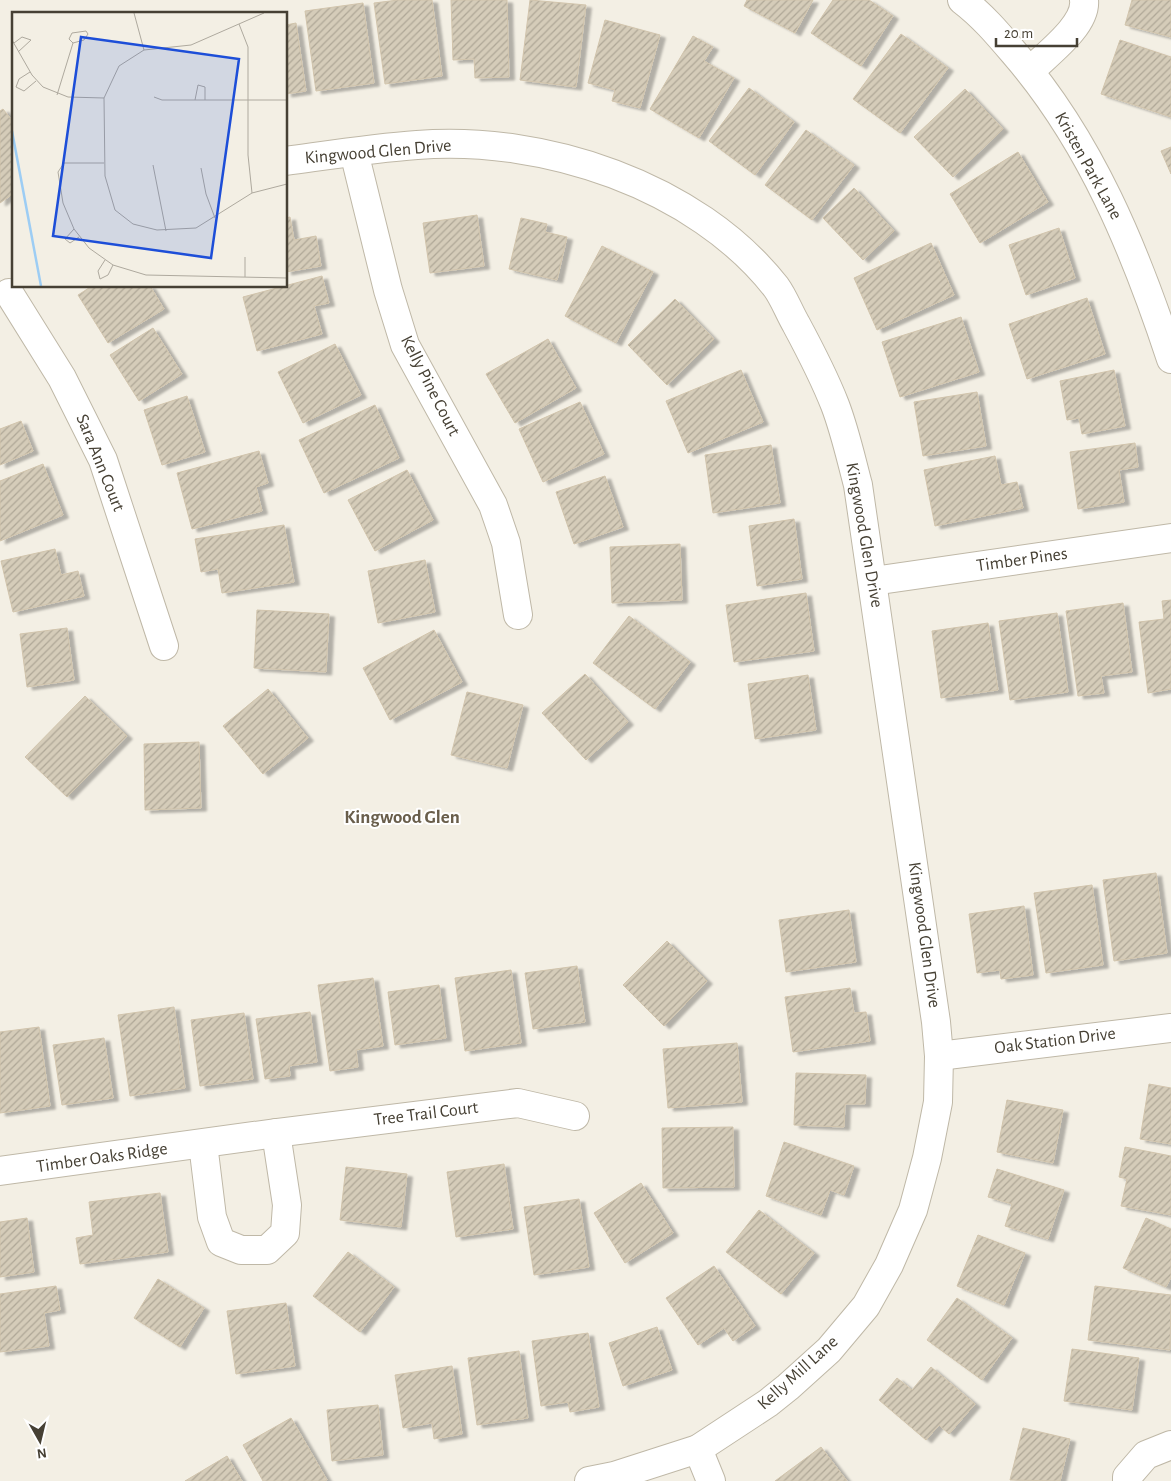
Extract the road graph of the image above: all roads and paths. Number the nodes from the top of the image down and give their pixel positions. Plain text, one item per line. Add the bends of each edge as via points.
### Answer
1 (1084, 0) edge
2 (981, 5) edge
3 (1030, 71) junction
4 (354, 152) junction
5 (288, 161) edge
6 (9, 294) edge
7 (1171, 359) edge
8 (1171, 538) edge
9 (873, 581) junction
10 (518, 615) dead end
11 (164, 646) dead end
12 (1171, 1028) edge
13 (939, 1056) junction
14 (576, 1116) dead end
15 (276, 1133) junction
16 (203, 1144) junction
17 (0, 1171) edge
18 (1171, 1445) edge
19 (698, 1449) junction
20 (589, 1481) edge
21 (711, 1481) edge
22 (1126, 1481) edge

1 - 3 street via 1085,10 1076,25
2 - 3 street, Kristen Park Lane
3 - 7 street, Kristen Park Lane via 1097,176 1131,245
4 - 5 street, Kingwood Glen Drive
4 - 9 street, Kingwood Glen Drive via 418,144 470,144 532,150 599,168 648,187 698,217 745,253 777,288 835,406 858,485
4 - 10 street, Kelly Pine Court via 405,345 493,505 506,543
6 - 11 street, Sara Ann Court via 62,378 103,460
8 - 9 street, Timber Pines
9 - 13 street, Kingwood Glen Drive
12 - 13 street, Oak Station Drive
13 - 19 street, Kelly Mill Lane via 938,1102 913,1210 889,1265 866,1306 829,1350 788,1387
14 - 15 street, Tree Trail Court via 518,1103
15 - 16 street, Tree Trail Court
15 - 16 street via 287,1205 285,1234 268,1250 242,1250 221,1242 212,1217
16 - 17 street, Timber Oaks Ridge
18 - 22 street via 1146,1455
19 - 20 street, Kelly Mill Lane
19 - 21 street

